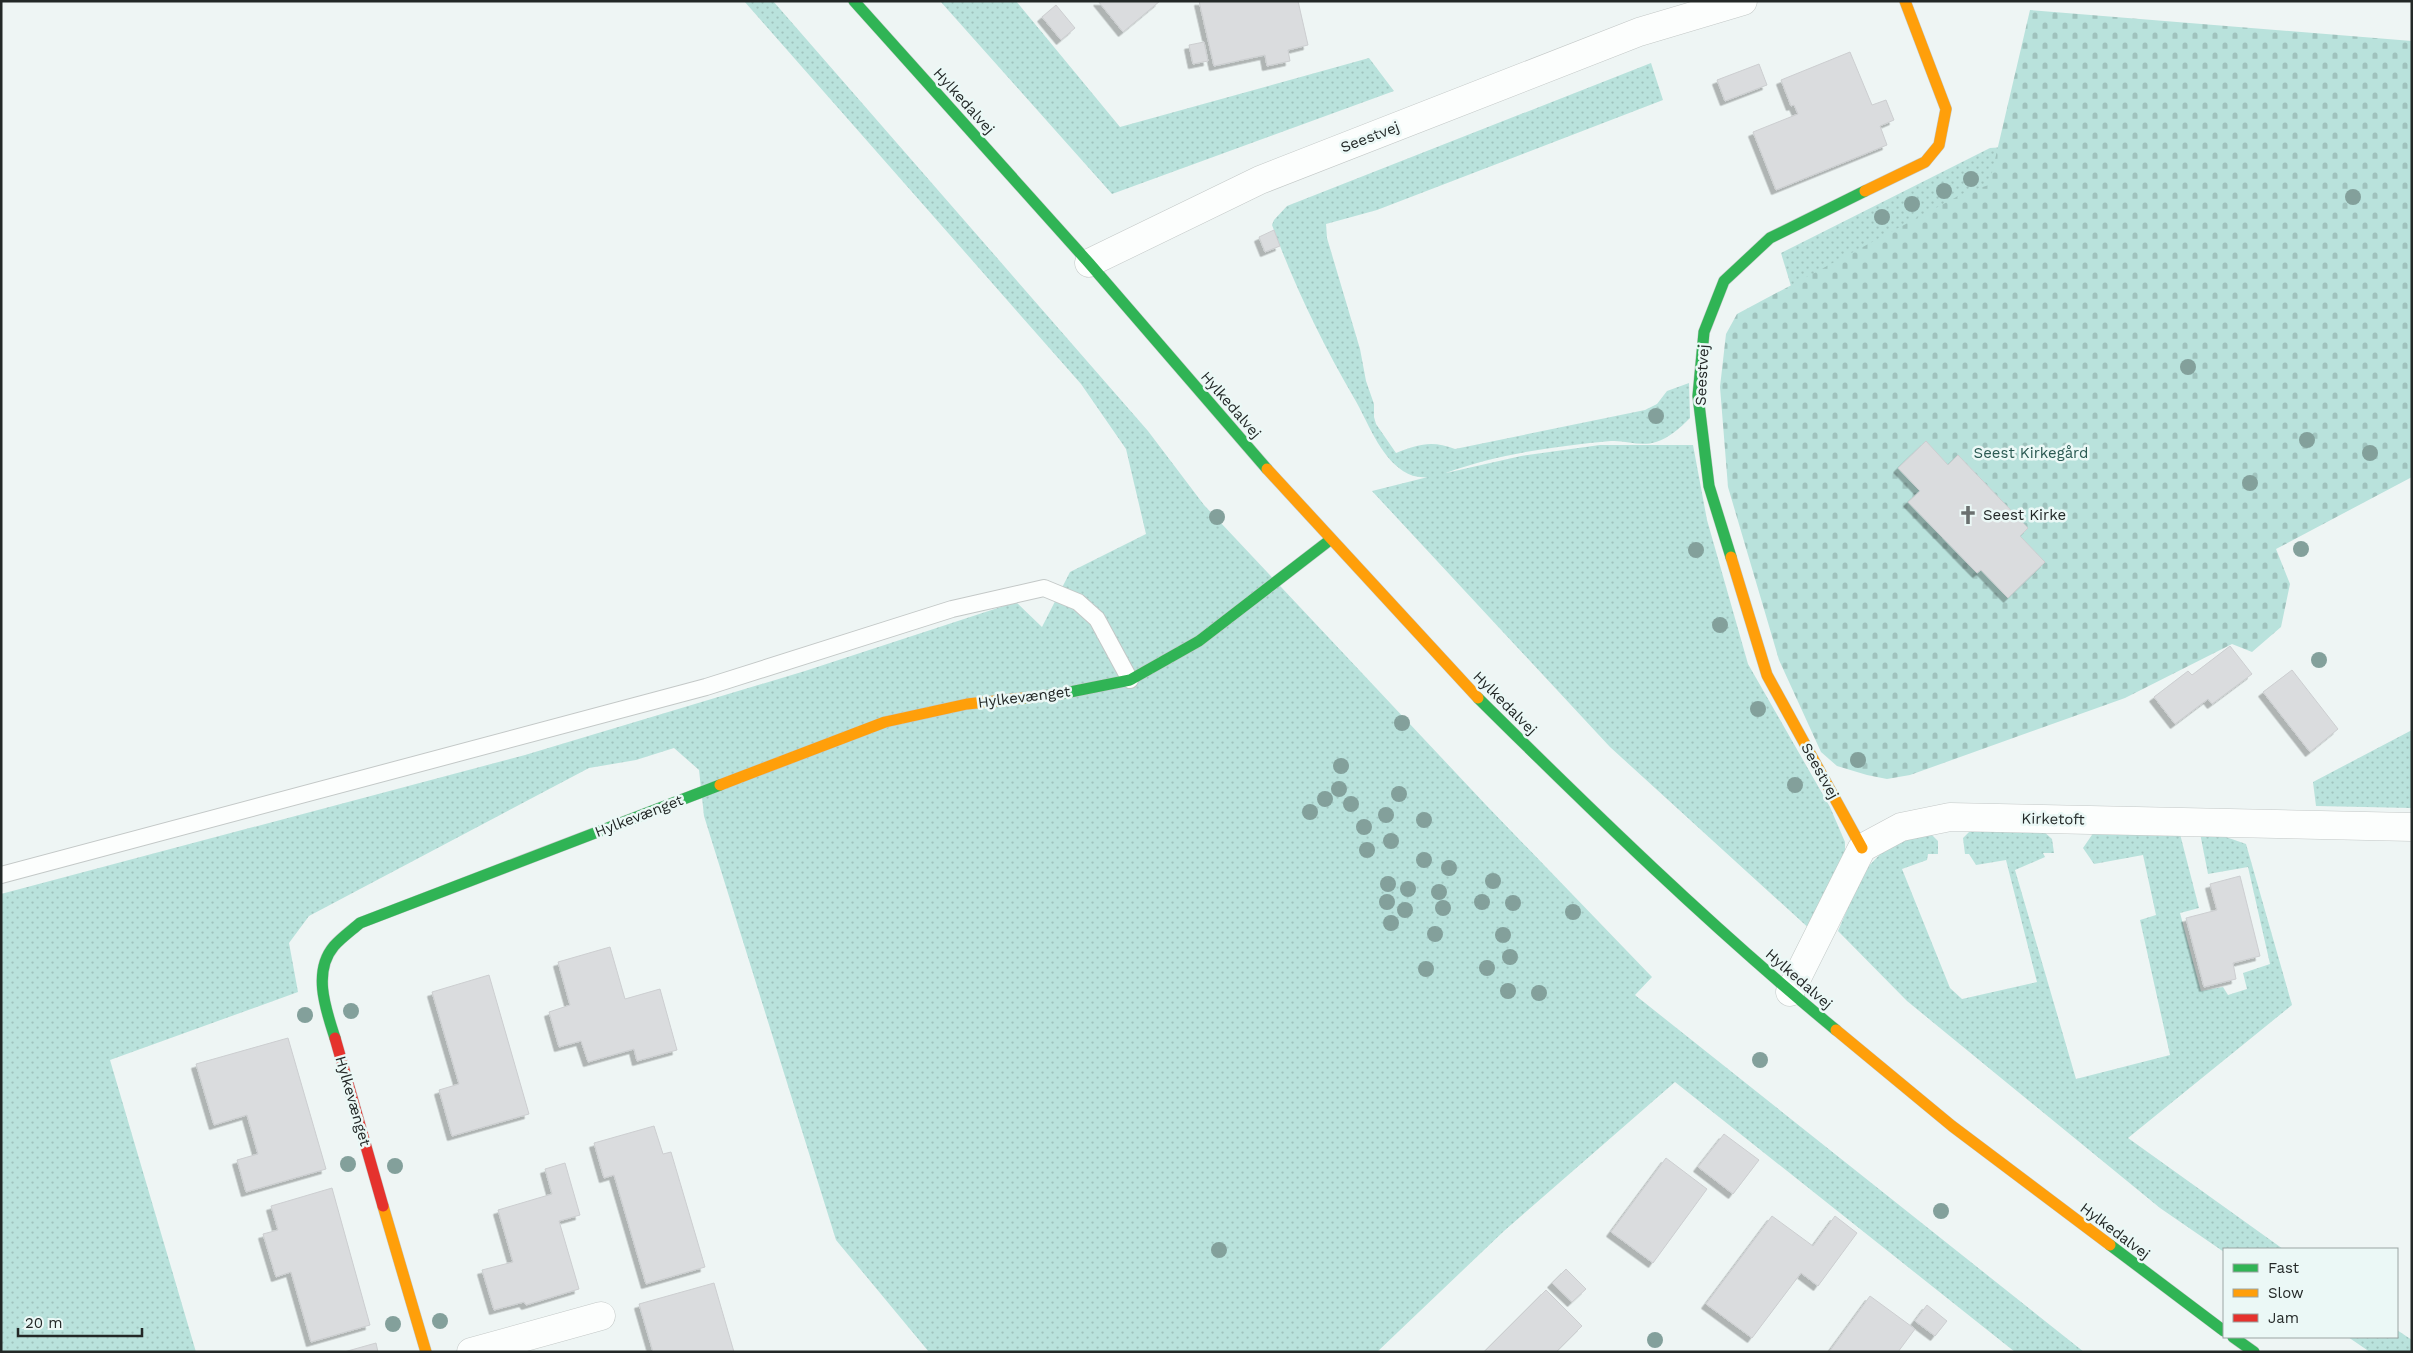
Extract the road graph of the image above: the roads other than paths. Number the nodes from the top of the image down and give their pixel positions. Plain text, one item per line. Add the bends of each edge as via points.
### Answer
1 (854, 1) edge
2 (1744, 1) edge
3 (1905, 1) edge
4 (1089, 263) junction
5 (1330, 540) junction
6 (1130, 680) junction
7 (2412, 827) edge
8 (1862, 848) junction
9 (1, 875) edge
10 (1790, 992) junction
11 (601, 1316) dead end
12 (2223, 1330) edge
13 (2234, 1338) edge
14 (426, 1352) edge
15 (471, 1352) edge
16 (2254, 1352) edge

1 - 4 street, Hylkedalvej
2 - 4 street, Seestvej via 1639,32 1260,180
3 - 8 street, Seestvej via 1946,109 1939,145 1925,162 1770,238 1724,282 1704,332 1698,396 1709,486 1766,675
4 - 5 street, Hylkedalvej
5 - 6 street, Hylkevænget via 1199,641
5 - 10 street, Hylkedalvej via 1472,692 1604,824
6 - 9 lane via 1096,619 1078,602 1044,588 952,609 706,686
6 - 14 street, Hylkevænget via 1060,694 967,704 885,722 360,923 333,947 322,971 324,1002
7 - 8 street, Kirketoft via 1950,817 1901,827
8 - 10 street
10 - 12 street, Hylkedalvej via 1952,1126
11 - 15 street
13 - 16 street

